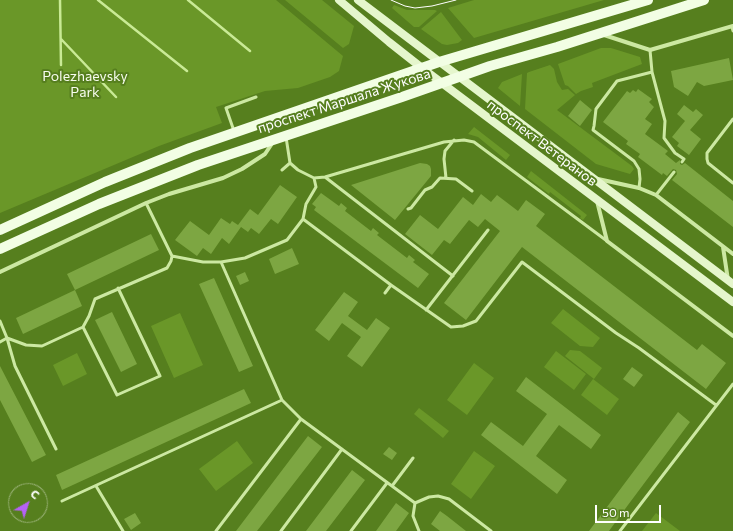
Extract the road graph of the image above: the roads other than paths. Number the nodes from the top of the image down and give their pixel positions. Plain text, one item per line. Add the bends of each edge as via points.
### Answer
1 (339, 0) edge
2 (358, 0) edge
3 (648, 0) edge
4 (704, 0) edge
5 (733, 28) edge
6 (600, 33) junction
7 (650, 50) junction
8 (439, 62) junction
9 (422, 68) junction
10 (652, 72) junction
11 (458, 77) junction
12 (442, 83) junction
13 (256, 97) dead end
14 (733, 119) edge
15 (235, 132) junction
16 (286, 135) junction
17 (275, 139) junction
18 (454, 140) junction
19 (682, 162) dead end
20 (290, 163) junction
21 (282, 170) dead end
22 (674, 172) dead end
23 (325, 177) junction
24 (314, 178) junction
25 (446, 178) junction
26 (593, 178) junction
27 (733, 183) edge
28 (639, 188) junction
29 (472, 191) dead end
30 (656, 195) junction
31 (597, 200) junction
32 (146, 203) junction
33 (408, 209) dead end
34 (303, 219) junction
35 (0, 230) edge
36 (488, 230) dead end
37 (607, 241) junction
38 (723, 247) junction
39 (0, 249) edge
40 (733, 254) edge
41 (172, 256) junction
42 (221, 262) junction
43 (0, 272) edge
44 (453, 276) junction
45 (730, 282) edge
46 (391, 285) junction
47 (118, 288) junction
48 (385, 293) dead end
49 (733, 302) edge
50 (426, 310) junction
51 (0, 321) edge
52 (83, 327) junction
53 (733, 336) edge
54 (7, 338) junction
55 (0, 342) edge
56 (733, 384) edge
57 (728, 390) junction
58 (733, 394) edge
59 (282, 400) junction
60 (716, 405) junction
61 (301, 419) junction
62 (56, 449) dead end
63 (342, 449) junction
64 (413, 458) dead end
65 (387, 483) junction
66 (96, 486) junction
67 (392, 486) junction
68 (62, 501) dead end
69 (414, 503) junction
70 (124, 531) edge
71 (216, 531) edge
72 (282, 531) edge
73 (351, 531) edge
74 (419, 531) edge
75 (492, 531) edge
76 (620, 531) edge

1 - 9 main road, проспект Ветеранов
2 - 8 main road, проспект Ветеранов
3 - 8 main road, проспект Маршала Жукова
4 - 6 main road, проспект Маршала Жукова
5 - 7 street
6 - 7 street
6 - 11 main road, проспект Маршала Жукова
7 - 10 lane
8 - 9 main road, проспект Маршала Жукова
8 - 11 main road, проспект Ветеранов
9 - 12 main road, проспект Ветеранов
9 - 15 main road, проспект Маршала Жукова
10 - 19 lane via 665,120 664,138 684,159
10 - 28 lane via 617,81 596,109 594,120 593,130 634,161 639,169
11 - 12 main road, проспект Маршала Жукова
11 - 26 main road, проспект Ветеранов
12 - 16 main road, проспект Маршала Жукова
12 - 31 main road, проспект Ветеранов
13 - 15 lane via 226,108
14 - 27 lane via 706,159 708,164
15 - 35 main road, проспект Маршала Жукова via 112,179
16 - 17 main road, проспект Маршала Жукова
16 - 20 lane
17 - 32 street via 265,154 242,169 223,178
17 - 39 main road, проспект Маршала Жукова via 198,165 99,204
18 - 23 lane
18 - 25 lane via 445,151
18 - 37 lane via 474,142
20 - 21 lane
20 - 24 lane
22 - 30 lane
23 - 24 lane
23 - 44 lane
24 - 34 lane via 316,186 306,204
25 - 29 lane via 456,179
25 - 33 lane via 440,178 432,187 425,190
26 - 28 street
26 - 45 main road, проспект Ветеранов
28 - 30 street
30 - 38 street
31 - 37 street
31 - 49 main road, проспект Ветеранов
32 - 41 lane
32 - 43 street
34 - 42 lane via 287,240 245,258
34 - 46 lane
36 - 44 lane
37 - 53 street
38 - 40 street
38 - 45 street
41 - 42 lane via 203,262
41 - 47 lane via 167,268
42 - 59 lane
44 - 50 lane
46 - 48 lane
46 - 50 lane
47 - 52 lane via 95,299
47 - 52 lane via 160,376 117,395
50 - 60 lane via 451,327 476,321 522,262
51 - 54 lane
52 - 54 lane via 42,346 26,345
54 - 55 lane
54 - 62 lane via 15,366
56 - 57 lane
57 - 58 lane
57 - 60 lane
59 - 61 lane
59 - 66 lane
60 - 76 lane
61 - 63 lane
61 - 71 lane
63 - 65 lane
63 - 72 lane
64 - 67 lane
65 - 67 lane
65 - 73 lane
66 - 68 lane
66 - 70 lane
67 - 69 lane
69 - 74 lane via 413,516
69 - 75 lane via 438,496 449,499

